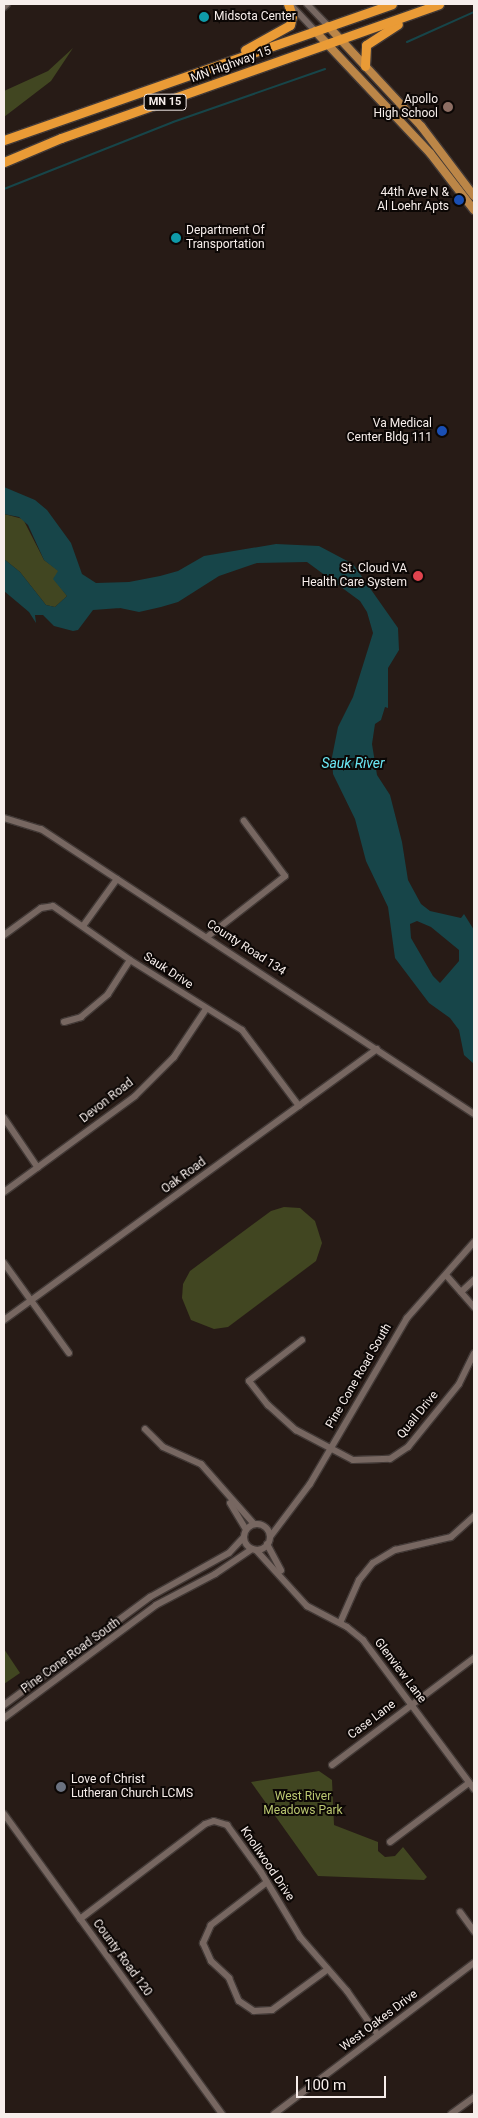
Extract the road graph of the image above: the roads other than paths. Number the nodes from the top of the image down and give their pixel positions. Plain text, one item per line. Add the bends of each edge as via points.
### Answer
1 (8, 4) edge
2 (289, 4) edge
3 (307, 4) edge
4 (392, 4) edge
5 (439, 4) edge
6 (4, 7) edge
7 (416, 14) junction
8 (328, 26) junction
9 (315, 31) junction
10 (340, 40) junction
11 (328, 43) junction
12 (365, 66) junction
13 (173, 80) junction
14 (4, 140) edge
15 (4, 162) edge
16 (471, 199) edge
17 (474, 210) edge
18 (4, 818) edge
19 (244, 821) dead end
20 (117, 879) junction
21 (83, 926) junction
22 (4, 935) edge
23 (207, 937) junction
24 (130, 960) junction
25 (206, 1009) junction
26 (64, 1022) dead end
27 (377, 1049) junction
28 (299, 1106) junction
29 (473, 1111) edge
30 (4, 1118) edge
31 (38, 1168) junction
32 (4, 1192) edge
33 (474, 1242) edge
34 (474, 1249) edge
35 (460, 1261) junction
36 (4, 1263) edge
37 (446, 1275) junction
38 (474, 1280) edge
39 (461, 1292) junction
40 (31, 1301) junction
41 (474, 1307) edge
42 (4, 1320) edge
43 (302, 1340) dead end
44 (69, 1353) dead end
45 (474, 1353) edge
46 (146, 1428) dead end
47 (330, 1449) junction
48 (216, 1481) junction
49 (290, 1511) junction
50 (474, 1516) edge
51 (254, 1524) junction
52 (264, 1526) junction
53 (245, 1534) junction
54 (270, 1537) junction
55 (268, 1544) junction
56 (254, 1549) junction
57 (290, 1587) junction
58 (340, 1623) junction
59 (474, 1658) edge
60 (4, 1704) edge
61 (411, 1705) junction
62 (4, 1718) edge
63 (332, 1765) dead end
64 (469, 1783) junction
65 (474, 1789) edge
66 (4, 1814) edge
67 (390, 1842) dead end
68 (267, 1882) junction
69 (460, 1912) dead end
70 (80, 1919) junction
71 (474, 1931) edge
72 (474, 1963) edge
73 (328, 1969) junction
74 (378, 2036) junction
75 (474, 2098) edge
76 (222, 2114) edge
77 (274, 2114) edge
78 (451, 2114) edge

1 - 6 street
2 - 9 street
2 - 13 highway via 292,21 285,30
3 - 8 street
4 - 8 highway, MN Highway 15 / MN 15
5 - 7 highway, MN Highway 15 / MN 15
7 - 10 highway, MN Highway 15 / MN 15
7 - 12 highway via 369,41 364,49
8 - 9 highway, MN Highway 15 / MN 15
8 - 10 main road
9 - 11 main road
9 - 13 highway, MN Highway 15 / MN 15
10 - 11 highway, MN Highway 15 / MN 15
10 - 12 main road
11 - 15 highway, MN Highway 15 / MN 15
11 - 16 main road
12 - 16 main road via 421,126
13 - 14 highway, MN Highway 15 / MN 15
16 - 17 main road
18 - 20 street, County Road 134 via 41,829
19 - 23 street via 284,876
20 - 21 street
20 - 23 street, County Road 134
21 - 22 street, Sauk Drive via 53,906 41,908
21 - 24 street, Sauk Drive
23 - 27 street, County Road 134
24 - 25 street, Sauk Drive
24 - 26 street via 108,994 81,1017
25 - 28 street, Sauk Drive via 242,1030
25 - 31 street, Devon Road via 174,1057 135,1096
27 - 28 street, Oak Road
27 - 29 street, County Road 134
28 - 40 street, Oak Road
30 - 31 street
31 - 32 street, Devon Road
33 - 35 street, Pine Cone Road South
34 - 35 street, Pine Cone Road South
35 - 37 street, Pine Cone Road South
36 - 40 street
37 - 39 street
37 - 47 street, Pine Cone Road South via 421,1299 398,1331
38 - 39 street
39 - 41 street
40 - 42 street, Oak Road
40 - 44 street
43 - 47 street, Quail Drive via 249,1381 268,1405 296,1430
45 - 47 street, Quail Drive via 459,1384 400,1453 390,1459 353,1460
46 - 48 street via 158,1443 194,1459
47 - 49 street, Pine Cone Road South
48 - 51 street
48 - 53 street
49 - 52 street, Pine Cone Road South via 273,1524
49 - 54 street, Pine Cone Road South
50 - 58 street via 451,1537 395,1550 373,1563 359,1580
51 - 52 street
51 - 53 street
52 - 54 street
53 - 56 street
53 - 60 street, Pine Cone Road South via 229,1553 150,1597
54 - 55 street
55 - 56 street
55 - 57 street, Glenview Lane
56 - 57 street, Glenview Lane
56 - 62 street, Pine Cone Road South via 205,1580 156,1605
57 - 58 street, Glenview Lane via 307,1606
58 - 61 street, Glenview Lane via 362,1640
59 - 61 street, Case Lane
61 - 63 street, Case Lane
61 - 64 street, Glenview Lane
64 - 65 street, Glenview Lane
64 - 67 street
66 - 70 street, County Road 120
68 - 70 street, Knollwood Drive via 227,1825 214,1821 205,1824
68 - 73 street, Knollwood Drive via 300,1937
68 - 73 street via 211,1926 204,1943 210,1961 229,1978 239,2001 254,2011 272,2010
69 - 71 street
70 - 76 street, County Road 120
72 - 74 street, West Oakes Drive
73 - 74 street, Knollwood Drive
74 - 77 street, West Oakes Drive
75 - 78 street

